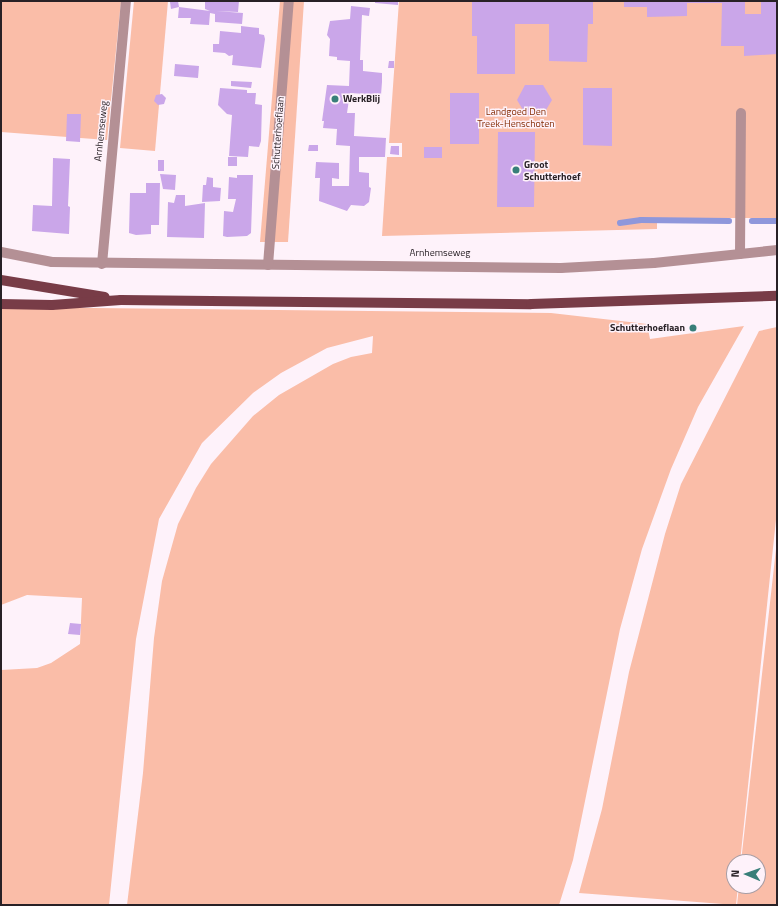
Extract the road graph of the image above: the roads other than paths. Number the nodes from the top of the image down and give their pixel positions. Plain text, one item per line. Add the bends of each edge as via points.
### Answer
1 (126, 1) edge
2 (288, 1) edge
3 (741, 113) dead end
4 (777, 250) edge
5 (1, 252) edge
6 (740, 254) junction
7 (102, 264) junction
8 (268, 265) junction
9 (1, 280) edge
10 (777, 296) edge
11 (121, 300) junction
12 (1, 304) edge

1 - 7 street, Arnhemseweg
2 - 8 street, Schutterhoeflaan
3 - 6 street
4 - 6 street, Arnhemseweg
5 - 7 street, Arnhemseweg via 52,262
6 - 8 street, Arnhemseweg via 598,267
7 - 8 street, Arnhemseweg
9 - 11 main road
10 - 11 main road via 530,304
11 - 12 main road via 52,305

